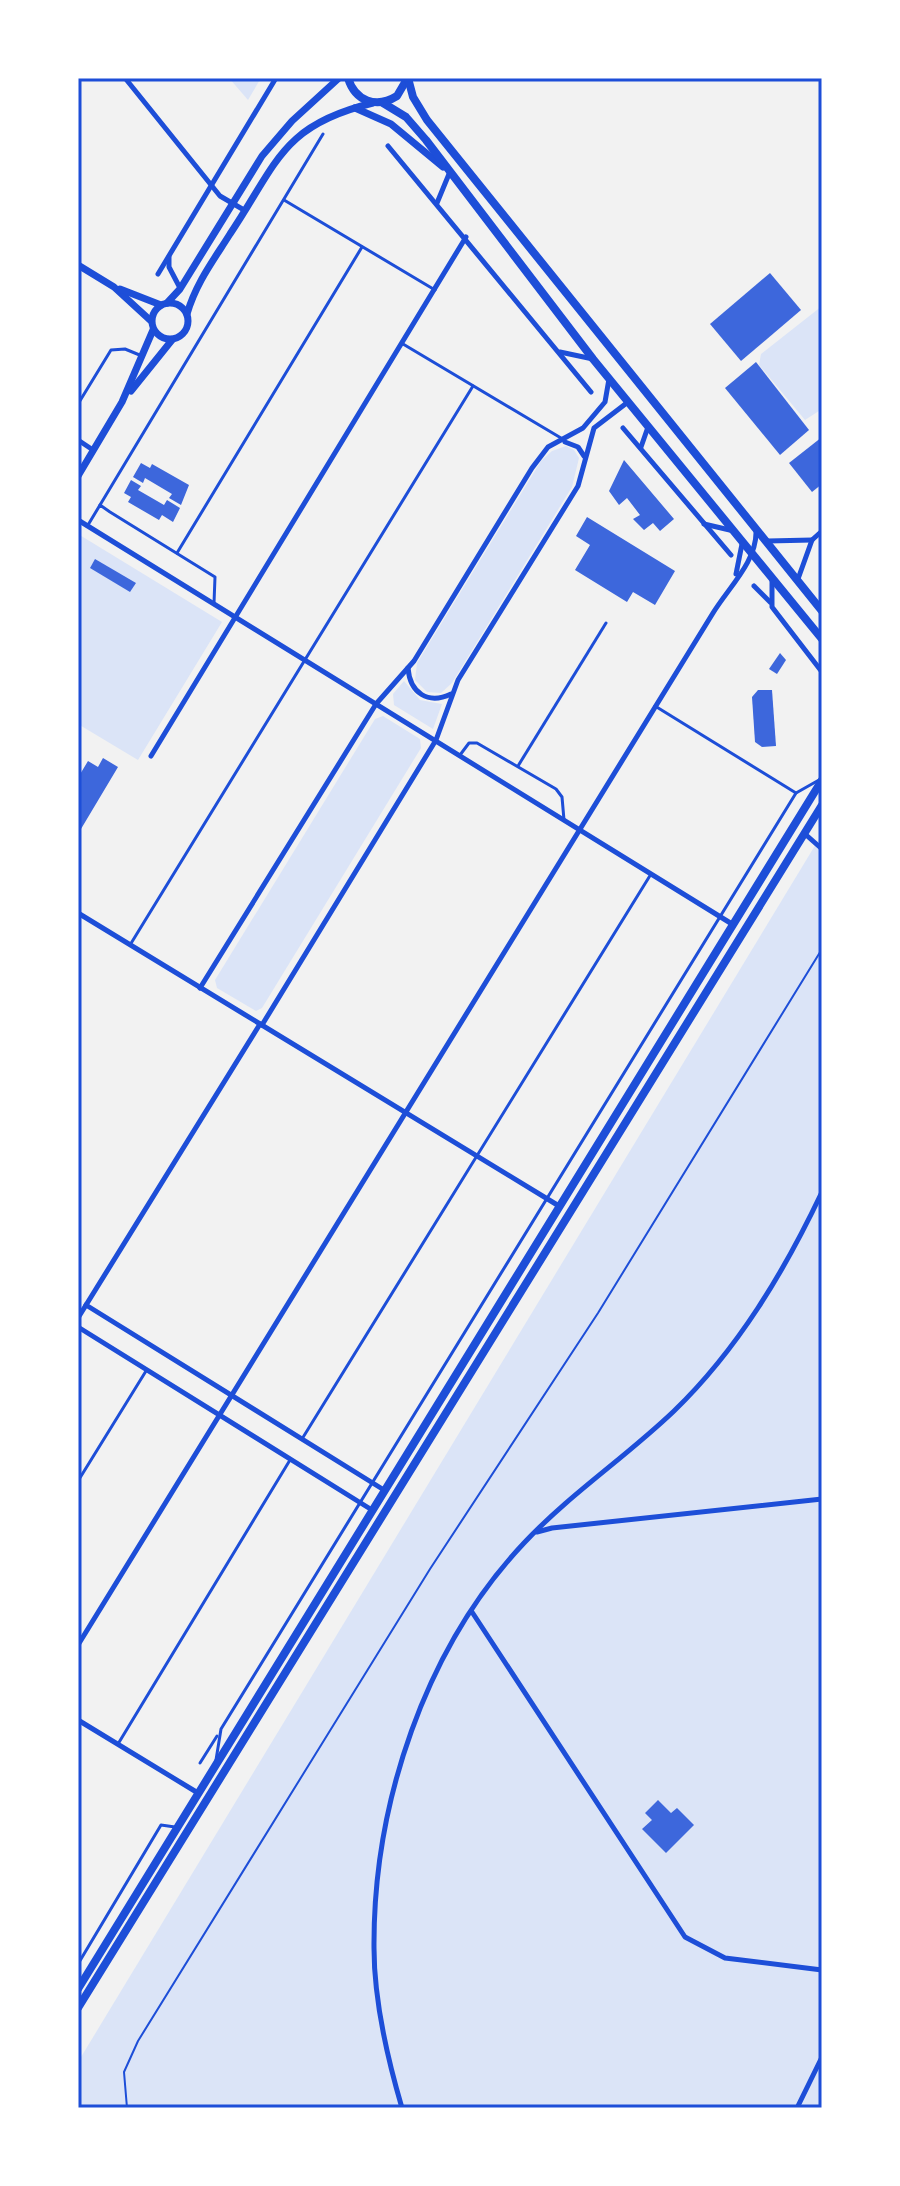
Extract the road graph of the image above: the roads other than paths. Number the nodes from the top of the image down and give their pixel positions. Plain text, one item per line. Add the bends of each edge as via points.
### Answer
1 (125, 78) edge
2 (276, 78) edge
3 (339, 78) edge
4 (348, 78) edge
5 (408, 78) edge
6 (378, 103) junction
7 (353, 107) junction
8 (323, 134) dead end
9 (388, 146) dead end
10 (448, 171) junction
11 (212, 185) junction
12 (284, 200) junction
13 (233, 203) junction
14 (437, 203) junction
15 (244, 210) junction
16 (466, 237) junction
17 (362, 247) junction
18 (172, 251) junction
19 (78, 265) edge
20 (158, 274) dead end
21 (114, 287) junction
22 (180, 289) junction
23 (435, 290) junction
24 (164, 304) junction
25 (187, 314) junction
26 (152, 326) junction
27 (172, 340) junction
28 (403, 344) junction
29 (559, 352) junction
30 (145, 357) junction
31 (593, 359) junction
32 (609, 378) junction
33 (473, 386) junction
34 (591, 392) dead end
35 (122, 402) junction
36 (628, 402) junction
37 (78, 404) edge
38 (648, 426) junction
39 (623, 428) dead end
40 (78, 440) edge
41 (562, 441) junction
42 (640, 448) junction
43 (94, 450) junction
44 (584, 457) junction
45 (78, 476) edge
46 (100, 505) junction
47 (78, 520) edge
48 (703, 524) junction
49 (88, 526) junction
50 (756, 528) junction
51 (735, 531) junction
52 (822, 531) edge
53 (812, 540) junction
54 (767, 541) junction
55 (743, 542) junction
56 (177, 553) junction
57 (731, 555) dead end
58 (754, 556) junction
59 (736, 575) junction
60 (772, 577) junction
61 (798, 580) junction
62 (754, 586) dead end
63 (770, 602) junction
64 (214, 603) junction
65 (822, 611) edge
66 (235, 616) junction
67 (606, 623) dead end
68 (822, 639) edge
69 (305, 660) junction
70 (408, 668) junction
71 (822, 672) edge
72 (451, 693) junction
73 (376, 704) junction
74 (655, 706) junction
75 (436, 740) junction
76 (460, 755) junction
77 (151, 756) dead end
78 (518, 766) junction
79 (822, 780) edge
80 (796, 793) junction
81 (822, 805) edge
82 (564, 820) junction
83 (581, 830) junction
84 (805, 834) junction
85 (822, 849) edge
86 (651, 874) junction
87 (78, 913) edge
88 (720, 916) junction
89 (732, 924) junction
90 (744, 931) junction
91 (130, 945) junction
92 (200, 988) junction
93 (261, 1024) junction
94 (406, 1113) junction
95 (479, 1157) junction
96 (822, 1192) edge
97 (546, 1199) junction
98 (564, 1209) junction
99 (86, 1305) junction
100 (78, 1318) edge
101 (78, 1327) edge
102 (146, 1371) junction
103 (231, 1396) junction
104 (219, 1416) junction
105 (302, 1440) junction
106 (290, 1460) junction
107 (78, 1481) edge
108 (374, 1483) junction
109 (386, 1491) junction
110 (396, 1498) junction
111 (822, 1499) edge
112 (361, 1503) junction
113 (373, 1511) junction
114 (383, 1517) junction
115 (533, 1534) junction
116 (472, 1612) junction
117 (78, 1645) edge
118 (78, 1720) edge
119 (221, 1729) junction
120 (118, 1744) junction
121 (200, 1763) dead end
122 (216, 1764) junction
123 (203, 1795) junction
124 (178, 1827) junction
125 (78, 1964) edge
126 (822, 1970) edge
127 (78, 1989) edge
128 (78, 2008) edge
129 (822, 2057) edge
130 (402, 2108) edge
131 (797, 2108) edge

1 - 11 street
2 - 11 street
3 - 13 street via 284,130
4 - 6 main road via 355,92
5 - 6 main road via 397,96
5 - 50 main road via 427,120
6 - 7 street
6 - 10 main road via 411,122
7 - 10 street via 391,124
7 - 15 street via 291,141
8 - 12 lane
9 - 14 street
10 - 14 street
10 - 31 main road
11 - 13 street
11 - 18 street
12 - 17 lane
12 - 46 lane
13 - 15 street
13 - 22 street
14 - 16 street
15 - 25 street via 194,290
16 - 23 street
16 - 29 street
17 - 23 lane
17 - 56 lane
18 - 20 street
18 - 22 street via 169,267
19 - 21 street
21 - 24 street
21 - 26 street
22 - 24 street
23 - 28 street
24 - 25 street via 180,306
24 - 26 street
25 - 27 street via 186,330
26 - 27 street via 161,338
26 - 30 street
27 - 35 street
28 - 33 lane
28 - 66 street
29 - 31 street
29 - 34 street
30 - 35 street
30 - 37 lane via 111,350
31 - 32 main road
32 - 36 main road
32 - 41 street via 604,404 578,433
33 - 41 lane
33 - 69 lane
35 - 43 street
36 - 38 main road
36 - 44 street via 598,423
38 - 42 street
38 - 51 main road
39 - 42 street
40 - 43 street
41 - 44 street via 576,445
41 - 70 street via 544,451 532,468
42 - 48 street
43 - 45 street
44 - 72 street via 578,486
46 - 49 lane
46 - 56 lane
47 - 49 street
48 - 51 street
48 - 57 street
49 - 64 street
50 - 54 main road
50 - 58 street
51 - 55 main road
52 - 53 street
53 - 54 street
53 - 61 street
54 - 61 main road
55 - 58 main road
55 - 59 street
56 - 64 lane via 215,577
58 - 59 street
58 - 60 main road
59 - 74 street
60 - 63 street
60 - 68 main road
61 - 65 main road
62 - 63 street
63 - 71 street
64 - 66 street
66 - 69 street
66 - 77 street
67 - 78 lane
69 - 73 street
69 - 91 lane
70 - 72 street via 420,694 437,698
70 - 73 street
72 - 75 street
73 - 75 street
73 - 92 street
74 - 80 lane
74 - 83 street
75 - 76 street
75 - 93 street
76 - 78 lane via 469,743 477,743
76 - 82 street
78 - 82 lane via 560,792
79 - 80 lane
79 - 89 main road
80 - 88 lane
81 - 84 main road
82 - 83 street
83 - 86 street
83 - 94 street
84 - 85 street
84 - 90 main road
86 - 88 street
86 - 95 lane
87 - 91 street
88 - 89 street
88 - 97 lane
89 - 90 main road
89 - 98 main road
90 - 98 main road
91 - 92 street
92 - 93 street
93 - 94 street
93 - 99 street
94 - 95 street
94 - 103 street
95 - 97 street
95 - 105 lane
96 - 115 street via 762,1302 706,1378
97 - 98 street
97 - 108 lane
98 - 109 main road
98 - 110 main road
99 - 100 street
99 - 103 street
101 - 102 street
102 - 104 street
102 - 107 lane
103 - 104 street
103 - 105 street
104 - 106 street
104 - 117 street
105 - 108 street
106 - 112 street
106 - 120 lane
108 - 109 street
108 - 112 lane
109 - 110 main road
109 - 113 main road
110 - 114 main road
111 - 115 street
112 - 113 street
112 - 119 lane
113 - 114 main road
113 - 122 main road
114 - 123 main road
115 - 116 street
116 - 126 street via 685,1937 725,1958
116 - 130 street via 436,1674 413,1729 390,1805 380,1866 375,1974
118 - 120 street
119 - 121 lane
119 - 122 lane
120 - 123 street
122 - 123 main road
123 - 124 main road
123 - 128 main road
124 - 125 lane via 161,1825
124 - 127 main road
129 - 131 street

